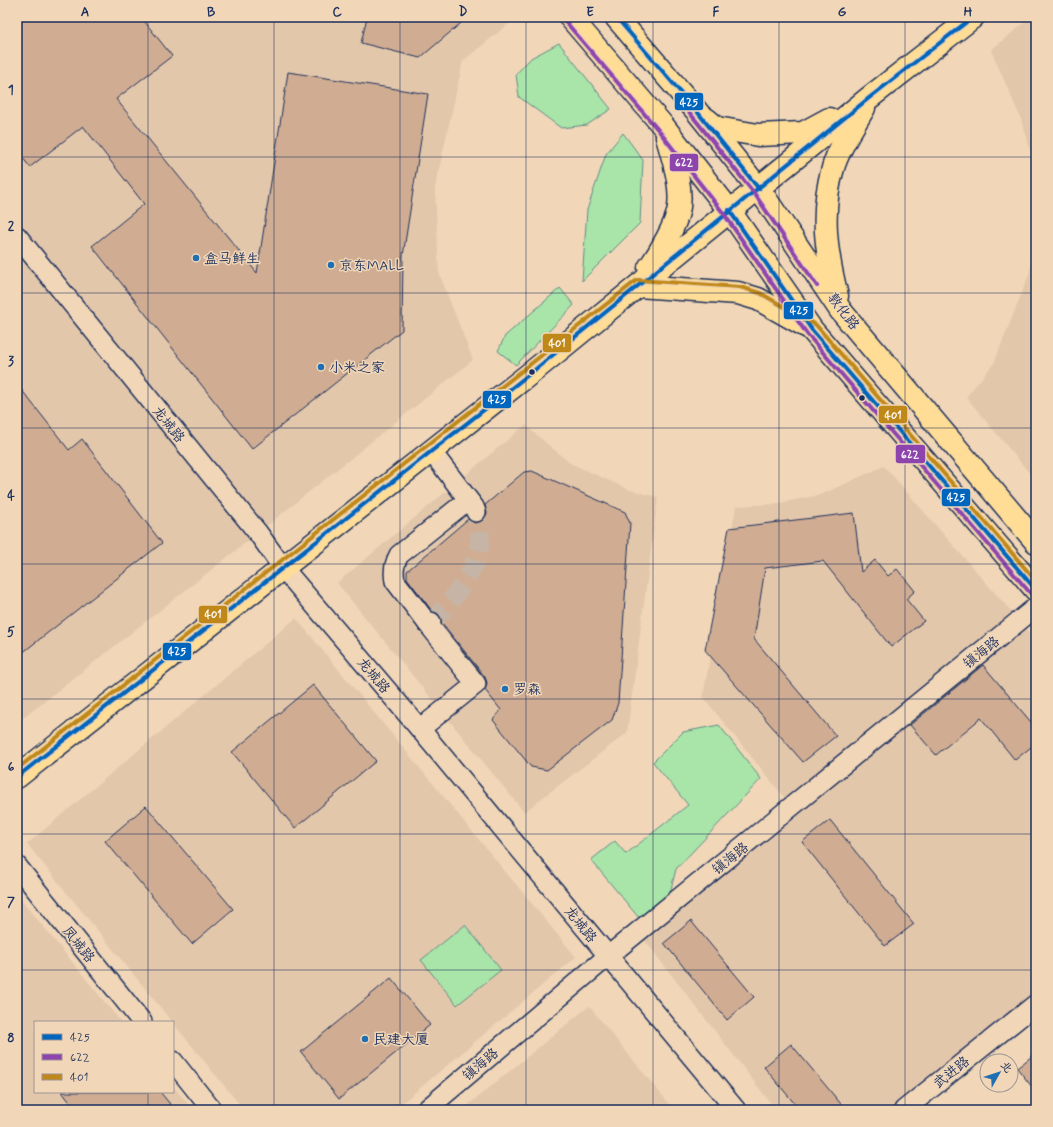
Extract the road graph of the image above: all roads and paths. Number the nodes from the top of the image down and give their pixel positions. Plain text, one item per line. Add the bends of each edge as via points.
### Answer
1 (570, 17) edge
2 (616, 17) edge
3 (973, 17) edge
4 (869, 98) junction
5 (695, 109) junction
6 (664, 127) junction
7 (758, 188) junction
8 (729, 210) junction
9 (17, 236) edge
10 (638, 286) junction
11 (841, 311) junction
12 (812, 330) junction
13 (431, 451) junction
14 (1036, 542) edge
15 (283, 568) junction
16 (1036, 590) edge
17 (1036, 607) edge
18 (420, 730) junction
19 (17, 777) edge
20 (17, 866) edge
21 (607, 957) junction
22 (1036, 1004) edge
23 (141, 1021) edge
24 (174, 1062) edge
25 (212, 1110) edge
26 (426, 1110) edge
27 (736, 1110) edge
28 (904, 1110) edge

1 - 6 main road
2 - 5 main road, 敦化路
3 - 4 main road
4 - 5 main road via 803,133 758,135 717,128
4 - 7 main road
4 - 11 main road via 833,168 825,219 828,260
5 - 7 main road, 敦化路
6 - 8 main road
6 - 10 main road via 678,175 679,208 663,248
7 - 8 main road
7 - 11 main road, 敦化路
8 - 10 main road
8 - 12 main road
9 - 15 street, 龙城路 via 258,533
10 - 12 main road via 738,293 758,299
10 - 13 main road
11 - 14 main road, 敦化路
12 - 16 main road
13 - 15 main road
13 - 18 street via 472,506 399,556 394,563 393,573 395,581 476,684
15 - 18 street, 龙城路
15 - 19 main road
17 - 21 street, 镇海路
18 - 21 street, 龙城路
20 - 23 street, 凤城路
21 - 26 street, 镇海路
21 - 27 street, 龙城路
22 - 28 street, 武进路
24 - 25 street

